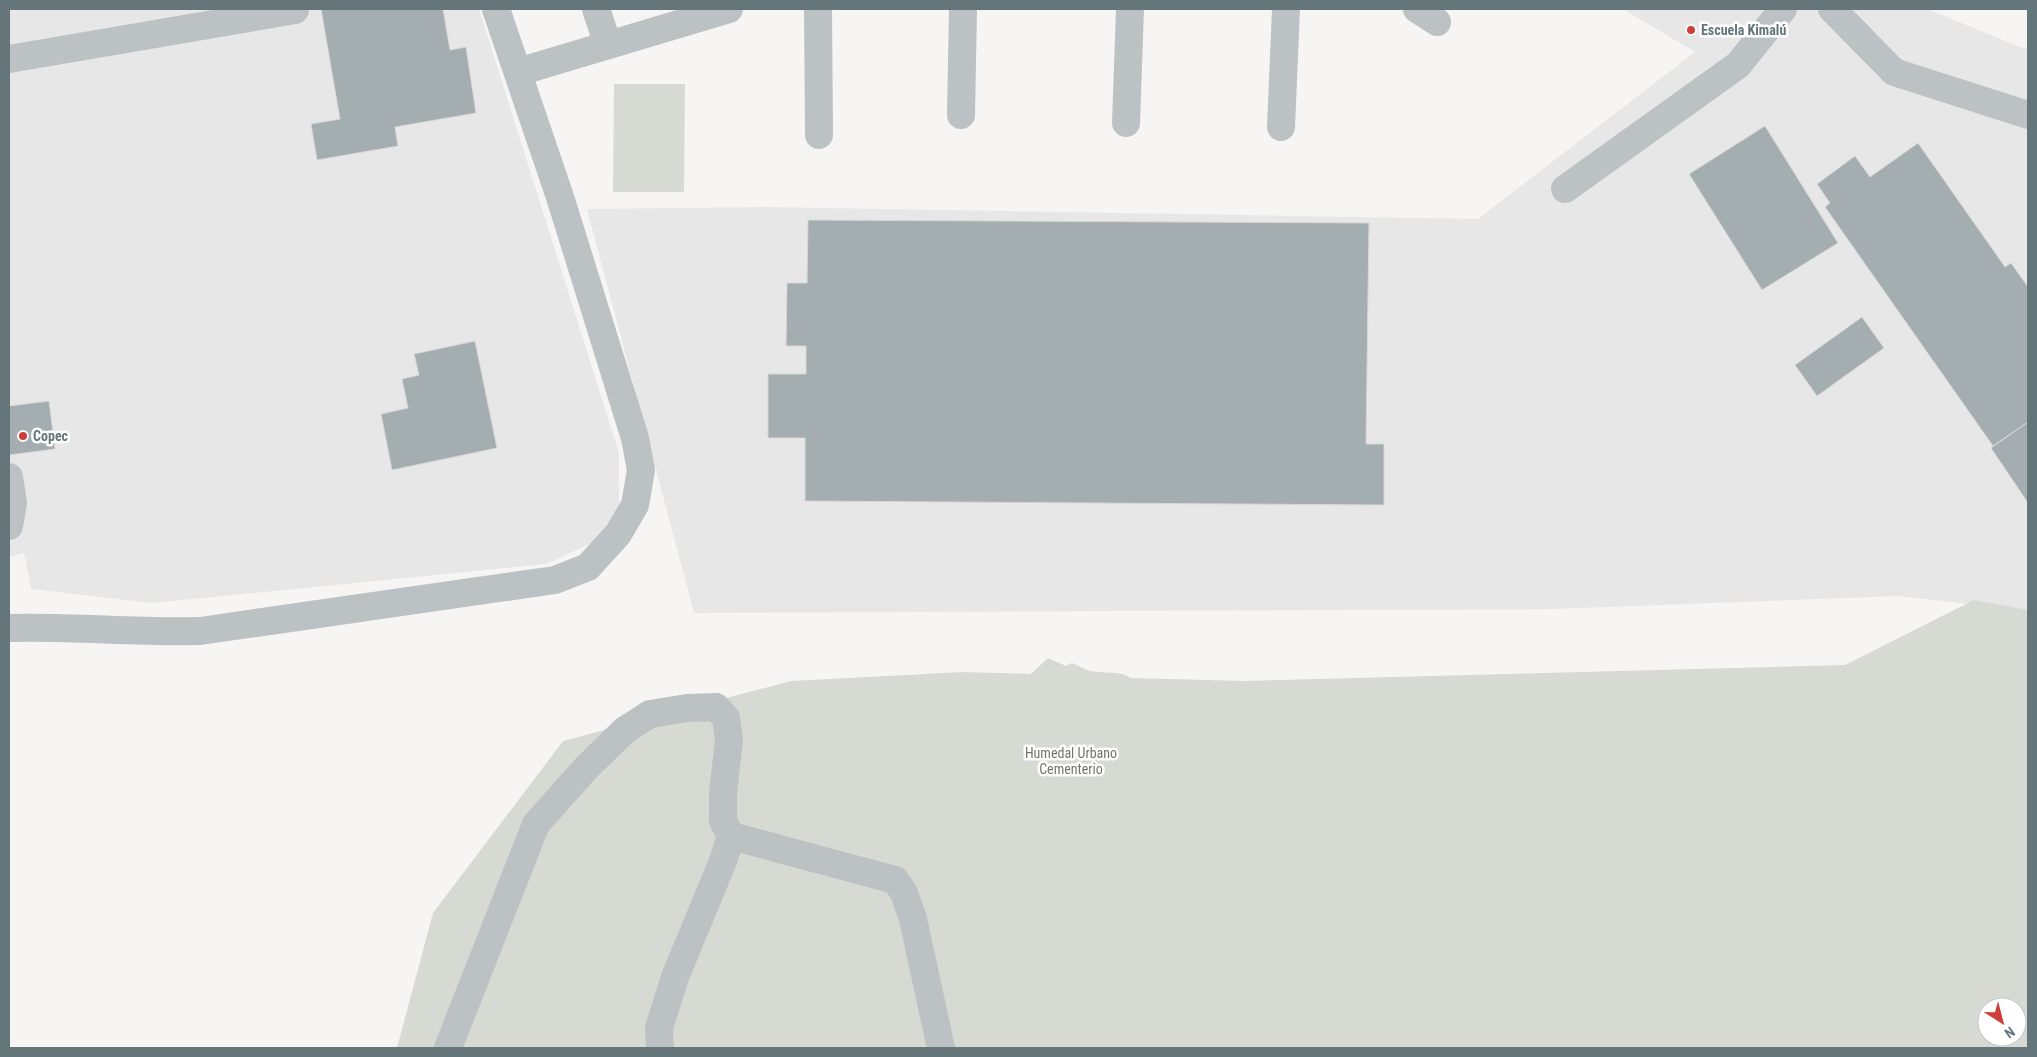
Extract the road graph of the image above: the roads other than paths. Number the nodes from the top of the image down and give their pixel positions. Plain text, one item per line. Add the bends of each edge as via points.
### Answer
1 (496, 9) edge
2 (596, 9) edge
3 (729, 9) edge
4 (818, 9) edge
5 (963, 9) edge
6 (1130, 9) edge
7 (1286, 9) edge
8 (1783, 9) edge
9 (1832, 9) edge
10 (295, 10) dead end
11 (608, 45) junction
12 (9, 59) edge
13 (518, 72) junction
14 (961, 115) dead end
15 (2028, 115) edge
16 (1126, 123) dead end
17 (1281, 127) dead end
18 (819, 135) dead end
19 (1565, 189) dead end
20 (9, 476) edge
21 (9, 526) edge
22 (9, 628) edge
23 (731, 836) junction
24 (448, 1048) edge
25 (660, 1048) edge
26 (941, 1048) edge

1 - 13 street
2 - 11 street
3 - 11 street
4 - 18 street
5 - 14 street
6 - 16 street
7 - 17 street
8 - 19 street via 1738,65
9 - 15 street via 1894,72
10 - 12 street
11 - 13 street
13 - 22 street via 560,197 641,470 636,505 618,534 588,567 555,580 200,631
20 - 21 street via 13,503
23 - 24 street via 723,821 729,740 726,718 716,707 650,714 625,730 536,824
23 - 25 street via 675,977 659,1028
23 - 26 street via 895,880 904,893 913,919

